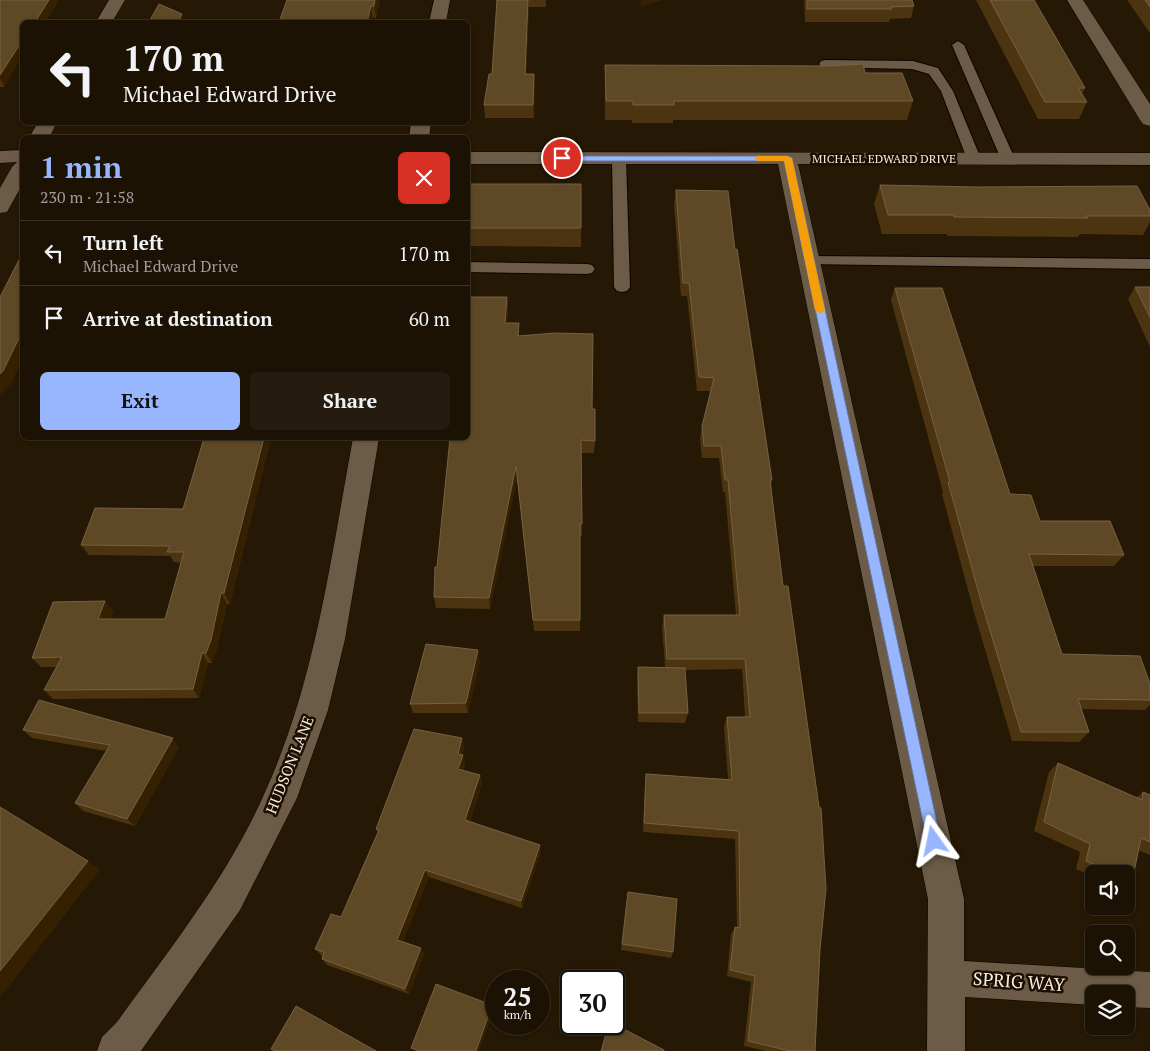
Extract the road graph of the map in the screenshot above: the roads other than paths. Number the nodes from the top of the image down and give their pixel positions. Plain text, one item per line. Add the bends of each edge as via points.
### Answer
1 (117, 0) edge
2 (442, 0) edge
3 (1075, 0) edge
4 (105, 20) edge
5 (438, 20) edge
6 (958, 45) dead end
7 (825, 64) edge
8 (1150, 120) edge
9 (20, 156) edge
10 (0, 157) edge
11 (470, 158) edge
12 (619, 158) junction
13 (787, 158) junction
14 (974, 159) junction
15 (1008, 159) junction
16 (1150, 159) edge
17 (20, 171) edge
18 (0, 207) edge
19 (809, 260) junction
20 (1150, 264) edge
21 (470, 267) edge
22 (587, 269) dead end
23 (622, 287) dead end
24 (366, 440) edge
25 (947, 978) junction
26 (1150, 990) edge
27 (116, 1051) edge
28 (946, 1051) edge

1 - 4 street
2 - 5 street
3 - 8 street
6 - 15 lane
7 - 14 lane via 913,65 934,71 947,91
9 - 10 street
11 - 12 street, MICHAEL EDWARD DRIVE
12 - 13 street, MICHAEL EDWARD DRIVE
12 - 23 lane
13 - 14 street, MICHAEL EDWARD DRIVE
13 - 19 street
14 - 15 street, MICHAEL EDWARD DRIVE
15 - 16 street, MICHAEL EDWARD DRIVE
17 - 18 street
19 - 20 lane
19 - 25 street via 946,899
21 - 22 lane
24 - 27 street, HUDSON LANE via 330,639 312,710 280,798 228,898
25 - 26 street, SPRIG WAY
25 - 28 street

